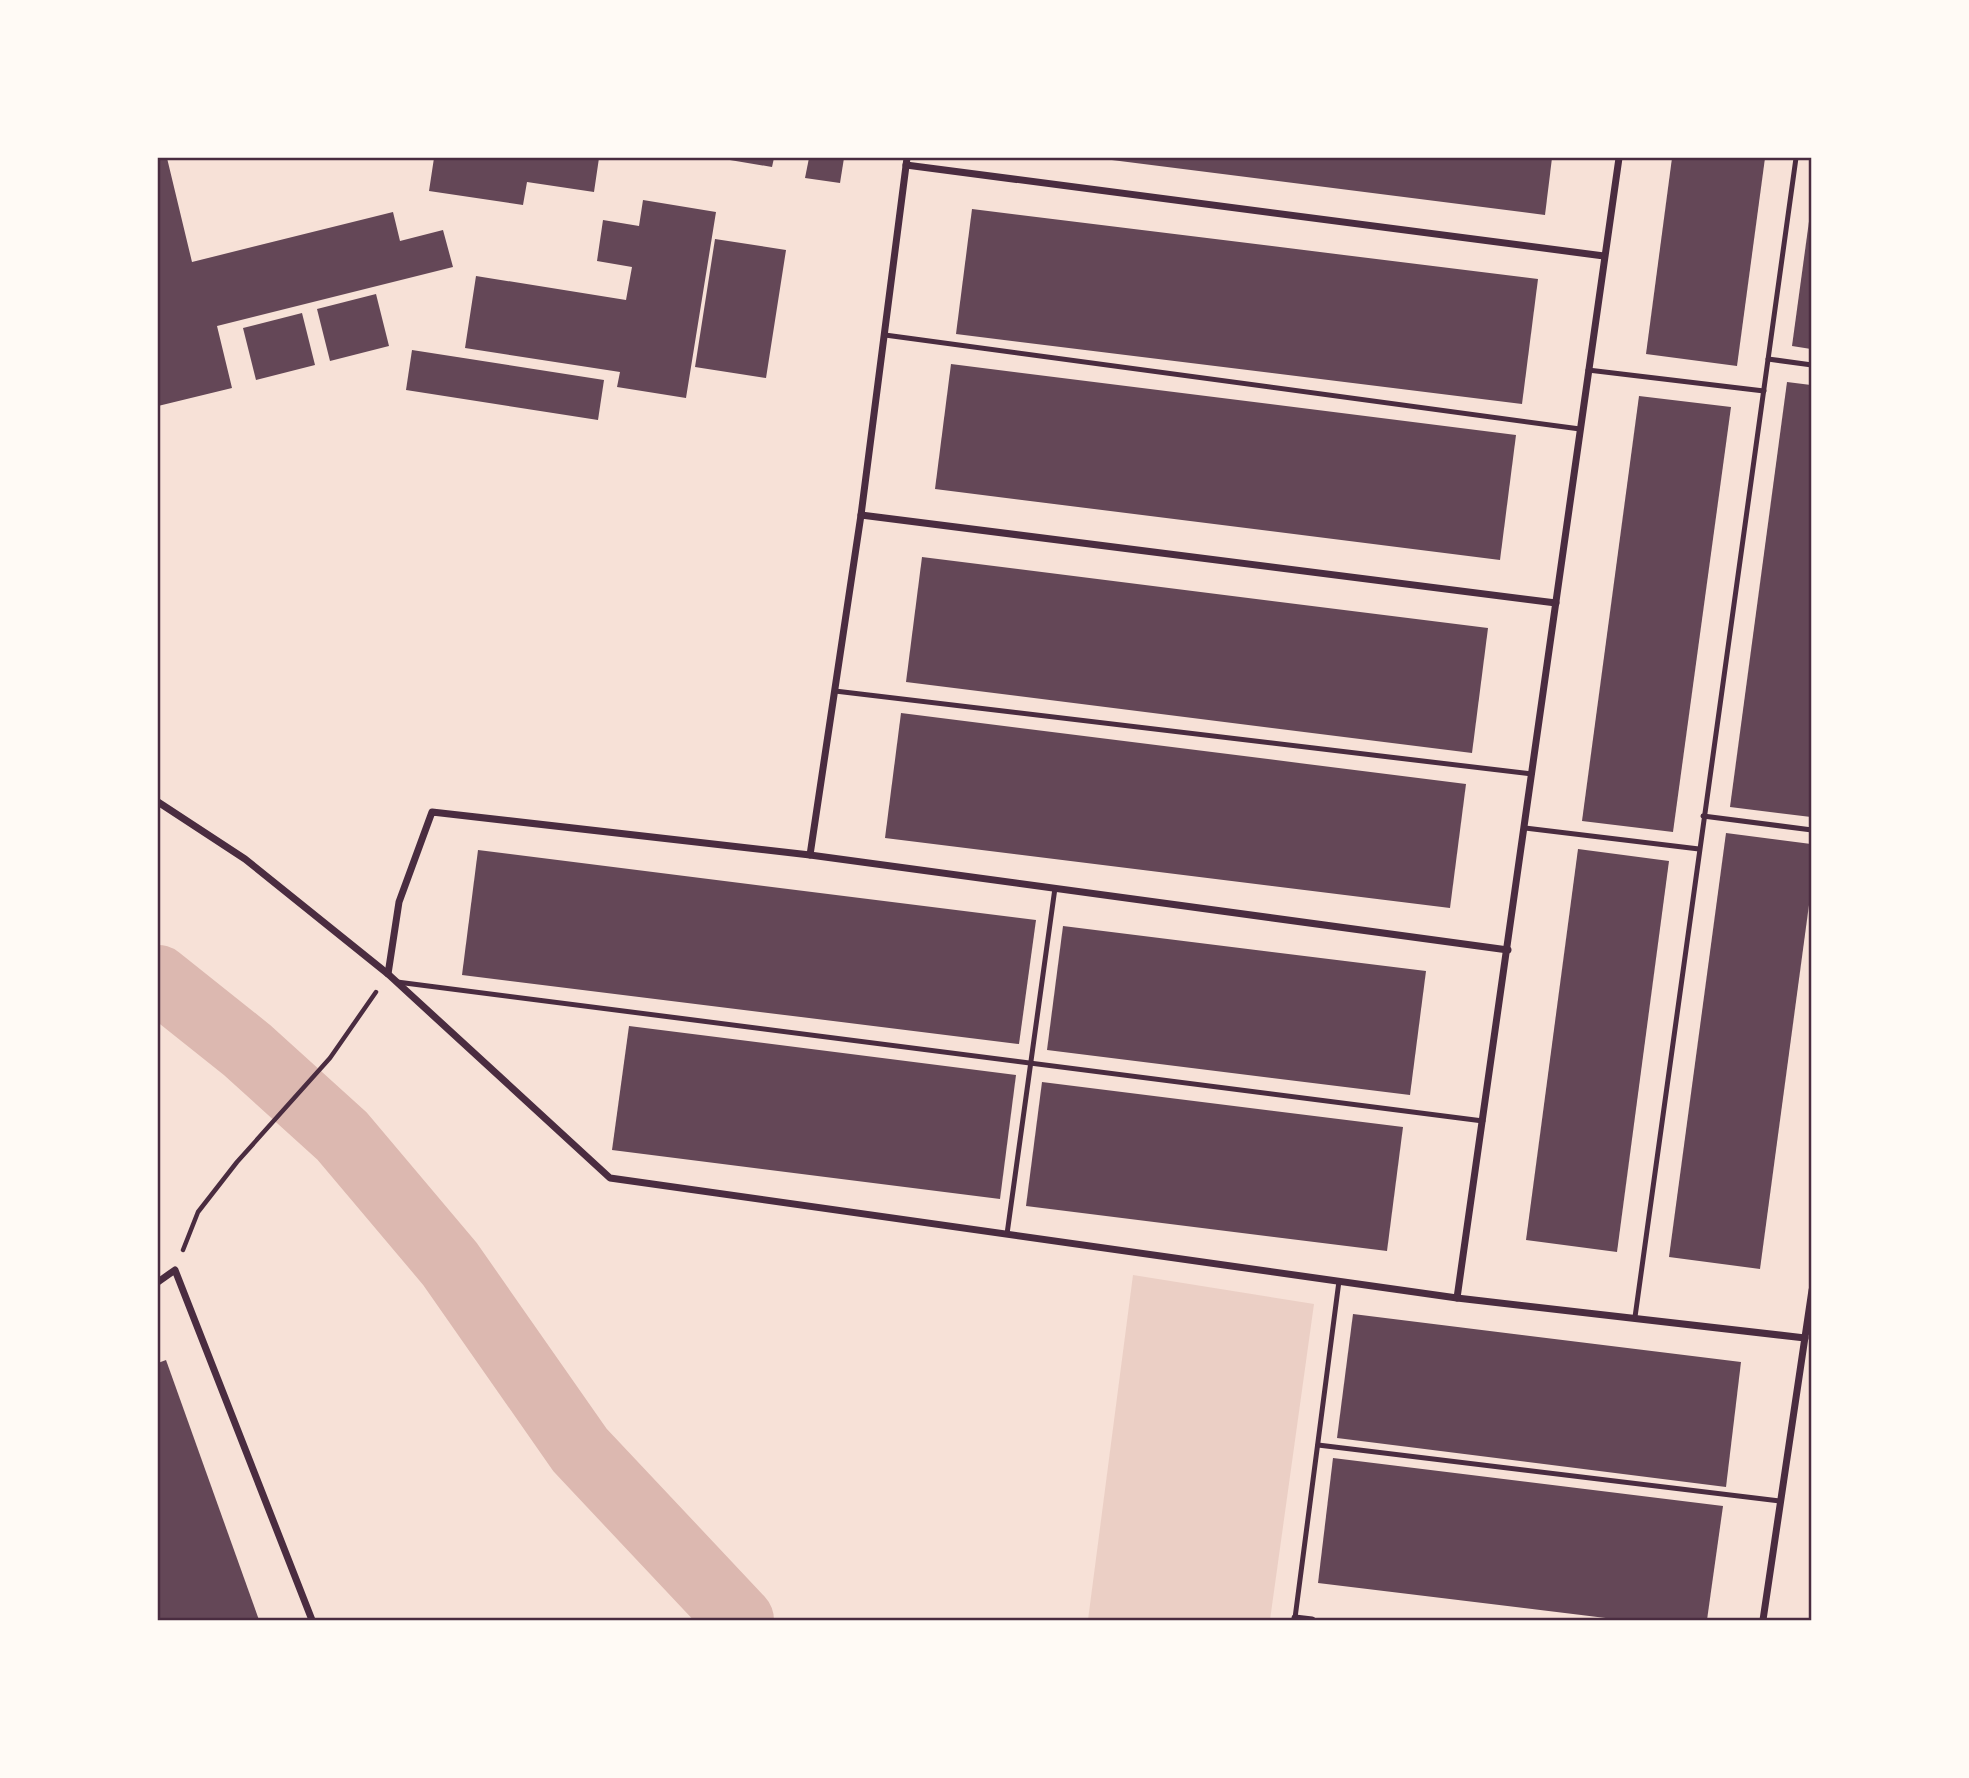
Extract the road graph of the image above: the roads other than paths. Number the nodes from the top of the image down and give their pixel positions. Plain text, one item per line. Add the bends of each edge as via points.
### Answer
1 (1619, 158) edge
2 (1796, 158) edge
3 (907, 161) edge
4 (1604, 256) junction
5 (885, 335) junction
6 (1768, 359) junction
7 (1811, 365) edge
8 (1588, 370) junction
9 (1764, 391) junction
10 (1580, 429) junction
11 (861, 515) junction
12 (1556, 603) junction
13 (835, 691) junction
14 (1532, 774) junction
15 (158, 802) edge
16 (1703, 816) junction
17 (1525, 828) junction
18 (1811, 830) edge
19 (1699, 849) junction
20 (810, 855) junction
21 (1055, 888) junction
22 (1508, 950) junction
23 (388, 974) junction
24 (397, 982) junction
25 (1031, 1063) junction
26 (1483, 1121) junction
27 (1007, 1234) junction
28 (1339, 1281) junction
29 (158, 1282) edge
30 (1811, 1290) edge
31 (1457, 1298) junction
32 (1635, 1317) junction
33 (1809, 1322) edge
34 (1805, 1338) junction
35 (1318, 1445) junction
36 (1780, 1502) junction
37 (1295, 1618) joint
38 (312, 1620) edge
39 (1312, 1620) edge
40 (1763, 1620) edge

1 - 4 street
2 - 6 lane
3 - 4 street
3 - 5 street
4 - 8 street
5 - 10 lane
5 - 11 street
6 - 7 lane
6 - 9 lane
8 - 9 lane
8 - 10 street
9 - 16 lane
10 - 12 street
11 - 12 street
11 - 13 street
12 - 14 street
13 - 14 lane
13 - 20 street
14 - 17 street
15 - 23 street via 245,859
16 - 18 lane
16 - 19 lane
17 - 19 lane
17 - 22 street
19 - 32 lane
20 - 21 street
20 - 23 street via 432,812 399,902
21 - 22 street
21 - 25 lane
22 - 26 street
23 - 24 street
24 - 25 lane
24 - 27 street via 610,1178
25 - 26 lane
25 - 27 lane
26 - 31 street
27 - 28 street
28 - 31 street
28 - 35 lane
29 - 38 street via 175,1270
30 - 33 street
31 - 32 street
32 - 34 street
33 - 34 street
34 - 36 street
35 - 36 lane
35 - 37 lane
36 - 40 street
37 - 39 street

